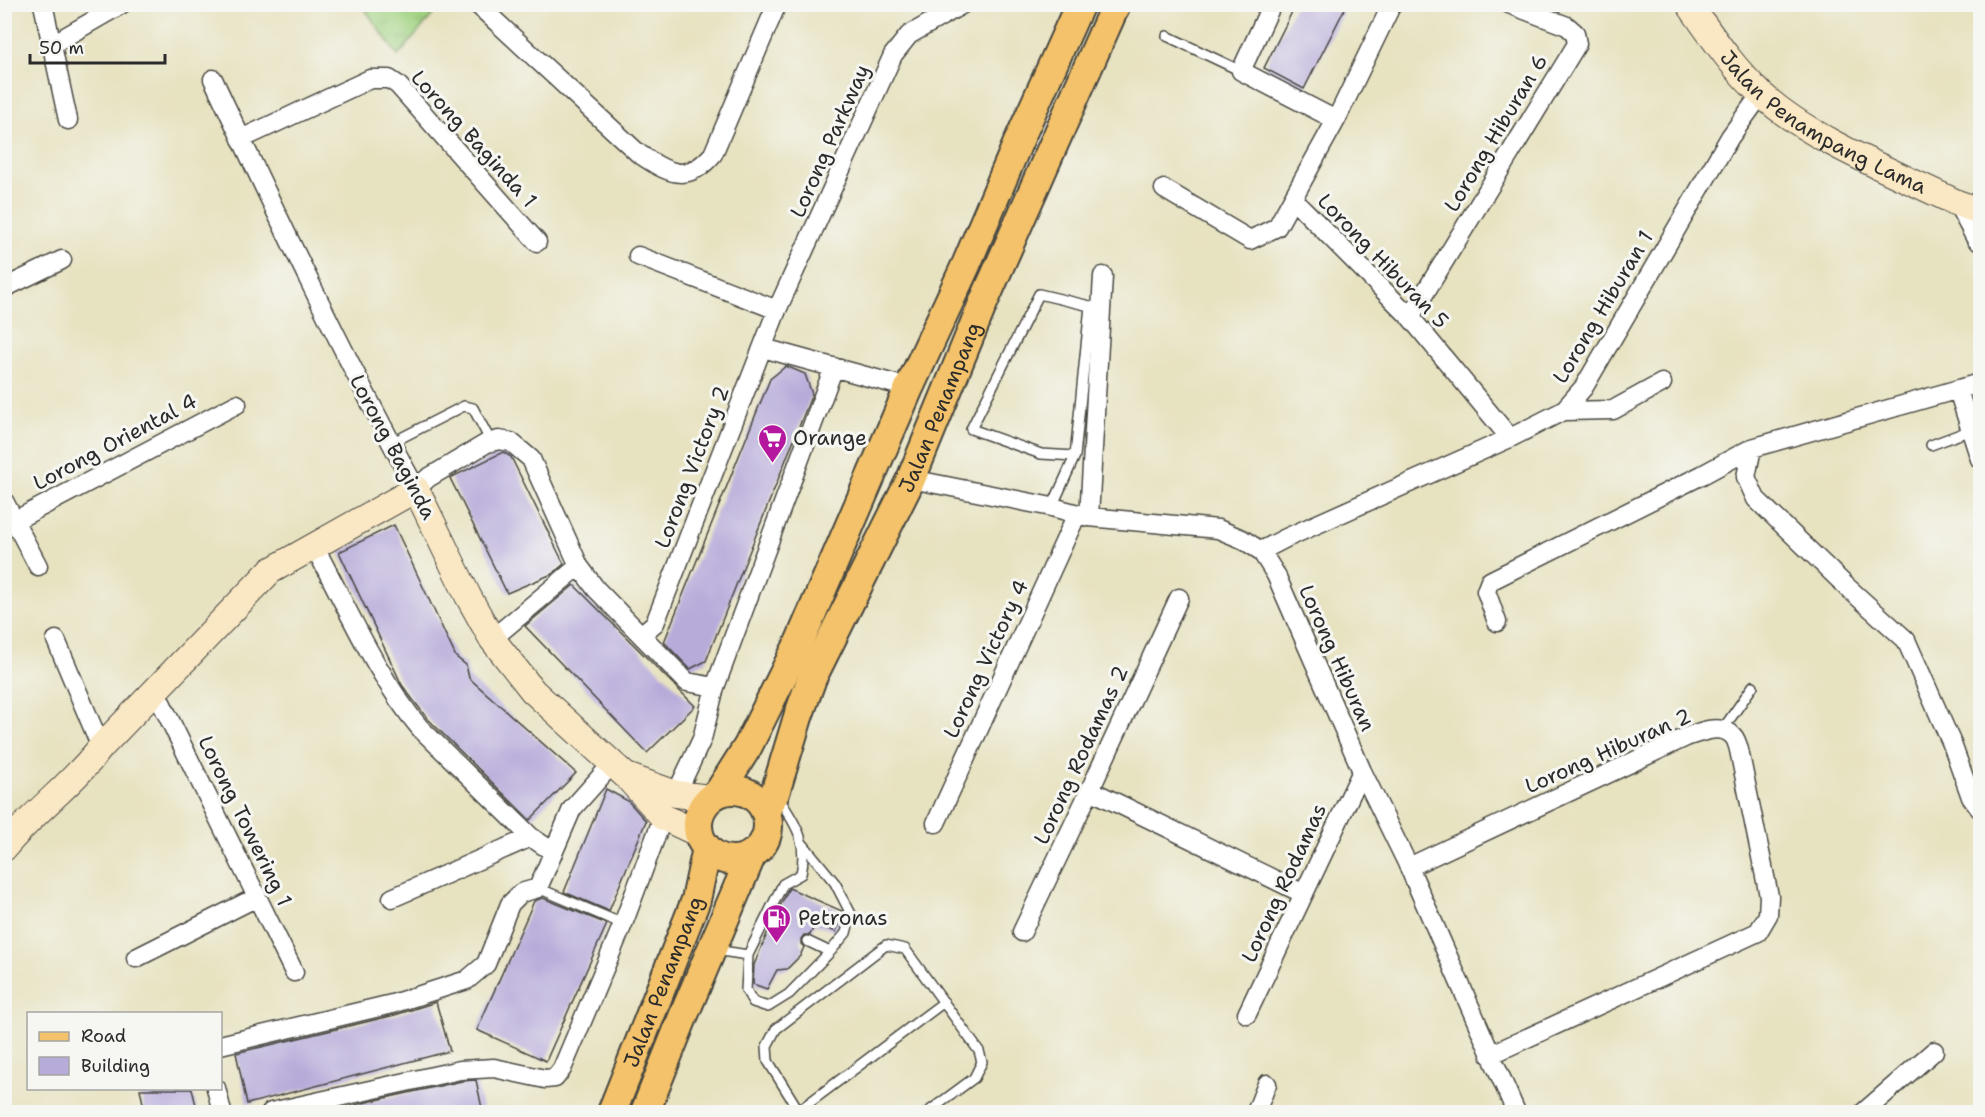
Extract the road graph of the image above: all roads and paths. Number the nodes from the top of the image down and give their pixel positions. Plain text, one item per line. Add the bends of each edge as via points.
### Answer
1 (43, 4) edge
2 (122, 4) edge
3 (477, 4) edge
4 (777, 4) edge
5 (1080, 4) edge
6 (1116, 4) edge
7 (1272, 4) edge
8 (1392, 4) edge
9 (1509, 4) edge
10 (1689, 4) edge
11 (956, 8) edge
12 (1167, 36) dead end
13 (51, 45) junction
14 (1240, 71) junction
15 (213, 79) dead end
16 (1761, 94) junction
17 (68, 120) dead end
18 (1336, 120) junction
19 (241, 139) junction
20 (1164, 189) dead end
21 (1293, 200) junction
22 (1969, 207) edge
23 (537, 242) dead end
24 (1980, 242) edge
25 (638, 256) dead end
26 (62, 260) dead end
27 (1003, 260) junction
28 (966, 265) junction
29 (1103, 276) dead end
30 (4, 288) edge
31 (777, 310) junction
32 (1410, 317) junction
33 (763, 348) junction
34 (834, 368) junction
35 (1662, 382) dead end
36 (1980, 383) edge
37 (909, 388) junction
38 (1958, 390) junction
39 (237, 404) dead end
40 (1563, 411) junction
41 (1971, 430) junction
42 (1510, 438) junction
43 (491, 442) junction
44 (391, 443) junction
45 (1931, 445) dead end
46 (1752, 448) junction
47 (1074, 456) junction
48 (1980, 459) edge
49 (911, 479) junction
50 (416, 489) junction
51 (4, 501) edge
52 (1052, 507) junction
53 (1083, 515) junction
54 (14, 521) junction
55 (314, 546) junction
56 (1261, 552) junction
57 (38, 566) dead end
58 (579, 566) junction
59 (1179, 598) dead end
60 (1497, 622) dead end
61 (640, 635) junction
62 (492, 639) junction
63 (56, 640) dead end
64 (1754, 686) dead end
65 (715, 687) junction
66 (155, 690) junction
67 (1723, 729) junction
68 (101, 747) junction
69 (620, 770) junction
70 (1362, 771) junction
71 (1090, 790) junction
72 (676, 794) junction
73 (715, 795) junction
74 (770, 802) junction
75 (1980, 809) edge
76 (663, 817) junction
77 (936, 823) dead end
78 (531, 837) junction
79 (703, 841) junction
80 (803, 844) junction
81 (4, 848) edge
82 (553, 852) junction
83 (752, 854) junction
84 (1409, 867) junction
85 (538, 888) junction
86 (1304, 894) junction
87 (257, 897) junction
88 (392, 898) dead end
89 (623, 924) junction
90 (1022, 932) dead end
91 (807, 941) dead end
92 (711, 950) junction
93 (830, 952) junction
94 (748, 955) junction
95 (136, 957) dead end
96 (294, 972) dead end
97 (944, 1002) junction
98 (1246, 1014) dead end
99 (222, 1045) edge
100 (1934, 1051) dead end
101 (1490, 1055) junction
102 (1267, 1084) dead end
103 (216, 1090) edge
104 (798, 1112) edge
105 (222, 1113) edge
106 (271, 1113) edge
107 (612, 1113) edge
108 (645, 1113) edge
109 (928, 1113) edge
110 (1256, 1113) edge
111 (1516, 1113) edge
112 (1864, 1113) edge

1 - 13 street
2 - 13 street
3 - 4 street via 638,153 658,166 682,174 703,166 713,154
5 - 28 main road, Jalan Penampang
6 - 27 main road, Jalan Penampang
7 - 14 street
8 - 18 street, Lorong Hiburan 5
9 - 32 street, Lorong Hiburan 6 via 1567,26 1575,33 1576,44
10 - 16 street, Jalan Penampang Lama via 1728,58
11 - 31 street, Lorong Parkway via 909,35 893,55
12 - 14 lane
13 - 17 street
14 - 18 street
15 - 19 street, Lorong Baginda
16 - 22 street, Jalan Penampang Lama via 1813,133
16 - 40 street, Lorong Hiburan 1 via 1730,137 1584,387
18 - 21 street, Lorong Hiburan 5
19 - 23 street, Lorong Baginda 1 via 370,80 389,79
19 - 44 street, Lorong Baginda via 314,294
20 - 21 street via 1250,240 1277,227
21 - 32 street, Lorong Hiburan 5
22 - 24 street
25 - 31 street
26 - 30 street
27 - 28 main road via 983,256
27 - 49 main road, Jalan Penampang
28 - 37 main road, Jalan Penampang
29 - 53 street
31 - 33 street, Lorong Victory 2
32 - 42 street, Lorong Hiburan 5
33 - 34 street
33 - 61 street, Lorong Victory 2 via 655,623
34 - 37 street
34 - 65 street
35 - 40 street via 1613,410
36 - 38 street
37 - 73 main road, Jalan Penampang via 782,678 748,746
38 - 41 street
38 - 46 street
39 - 54 street, Lorong Oriental 4
40 - 42 street, Lorong Hiburan 1
41 - 45 lane
41 - 48 street
42 - 56 street, Lorong Hiburan 1
43 - 44 lane via 473,408 464,406
43 - 50 street via 428,477
43 - 58 street via 511,442 531,459
44 - 50 street, Lorong Baginda
46 - 60 street via 1490,581 1486,591
46 - 75 street via 1746,477 1756,499 1906,640 1971,797
47 - 47 lane via 1090,306 1039,294 971,429 1041,454
47 - 52 lane
49 - 52 street, Lorong Hiburan
49 - 74 main road, Jalan Penampang via 812,678
50 - 55 street
50 - 62 street, Lorong Baginda
51 - 54 street
52 - 53 street, Lorong Hiburan
53 - 56 street, Lorong Hiburan via 1218,528
53 - 77 street, Lorong Victory 4
54 - 57 street
55 - 66 street via 270,571
55 - 78 street via 406,711
56 - 70 street, Lorong Hiburan via 1276,575
58 - 61 street
58 - 62 street
59 - 71 street, Lorong Rodamas 2
61 - 65 street via 687,682
62 - 69 street, Lorong Baginda via 533,691
63 - 68 street
64 - 67 lane
65 - 72 street via 702,739
66 - 68 street
66 - 87 street, Lorong Towering 1
67 - 84 street, Lorong Hiburan 2 via 1704,730 1686,737
67 - 101 street, Lorong Hiburan 2 via 1734,736 1739,750 1769,896 1768,915 1758,932
68 - 81 street
69 - 72 street, Lorong Baginda
69 - 76 street, Lorong Baginda
69 - 82 street via 572,809
70 - 84 street, Lorong Hiburan
70 - 86 street, Lorong Rodamas
71 - 86 street
71 - 90 street, Lorong Rodamas 2
72 - 73 street, Lorong Baginda
73 - 74 main road via 732,790
73 - 79 main road via 702,808 698,821
74 - 80 lane via 796,825
74 - 83 main road via 763,842
76 - 79 street, Lorong Baginda
76 - 89 street
78 - 82 street
78 - 88 street
79 - 83 main road via 720,858 737,860
79 - 107 main road, Jalan Penampang via 696,900
80 - 93 lane via 835,883 851,914 846,933
80 - 94 lane via 801,874 783,884
82 - 85 street
83 - 92 main road, Jalan Penampang
84 - 101 street, Lorong Hiburan
85 - 89 lane
85 - 99 street via 521,893 510,904 486,964 467,980 392,1004
86 - 98 street, Lorong Rodamas
87 - 95 street
87 - 96 street, Lorong Towering 1
89 - 106 street via 555,1078 494,1068 460,1070
91 - 93 lane
92 - 94 lane
92 - 108 main road, Jalan Penampang
93 - 94 lane via 789,994 768,1007 753,1002 746,990
97 - 104 lane
97 - 104 lane via 905,949 886,945 776,1029 766,1046 768,1061
97 - 109 lane via 979,1051 982,1062 974,1078
100 - 112 street
101 - 111 street, Lorong Hiburan
102 - 110 street
103 - 105 street

